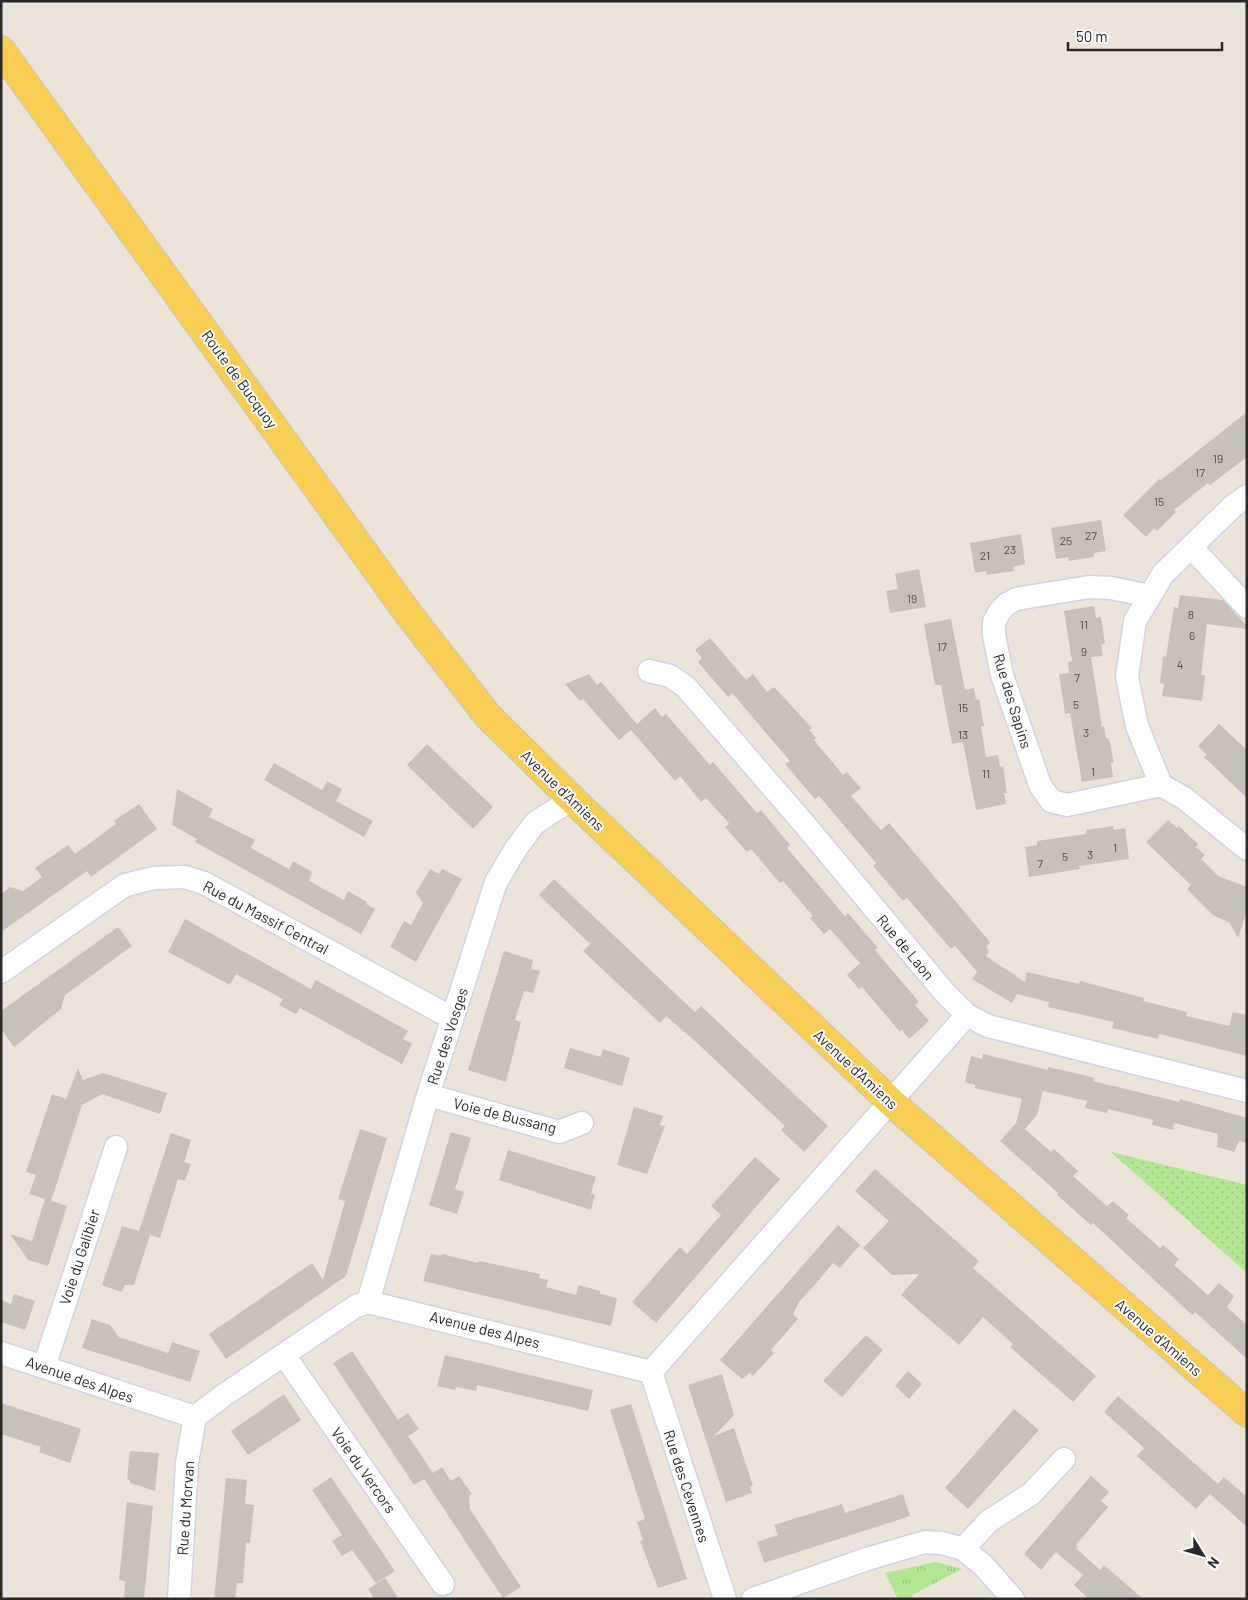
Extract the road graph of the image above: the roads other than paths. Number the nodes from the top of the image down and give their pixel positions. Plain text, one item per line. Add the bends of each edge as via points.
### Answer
1 (1, 50) edge
2 (1247, 496) edge
3 (1191, 546) junction
4 (1150, 596) junction
5 (1247, 607) edge
6 (649, 671) dead end
7 (481, 707) joint
8 (1161, 785) junction
9 (572, 799) junction
10 (1247, 849) edge
11 (1, 972) edge
12 (967, 1015) junction
13 (452, 1018) junction
14 (1247, 1091) edge
15 (428, 1095) junction
16 (891, 1102) junction
17 (582, 1123) dead end
18 (116, 1147) dead end
19 (368, 1302) junction
20 (1, 1353) edge
21 (284, 1355) junction
22 (44, 1367) junction
23 (651, 1372) junction
24 (1247, 1413) edge
25 (196, 1417) junction
26 (1064, 1459) dead end
27 (963, 1549) junction
28 (443, 1584) dead end
29 (179, 1599) edge
30 (725, 1599) edge
31 (753, 1599) edge
32 (1013, 1599) edge

1 - 7 main road, Route de Bucquoy via 408,612
2 - 3 street
3 - 4 street via 1163,574
3 - 5 street
4 - 8 street via 1135,622 1127,677 1137,726
4 - 8 street, Rue des Sapins via 1089,587 1016,599 1000,611 994,622 994,635 1002,676 1040,785 1051,801 1067,805
6 - 12 street, Rue de Laon via 670,676 686,687
7 - 9 main road, Avenue d'Amiens
8 - 10 street via 1184,798
9 - 13 street, Rue des Vosges via 535,823 505,865 496,882
9 - 16 main road, Avenue d'Amiens
11 - 13 street, Rue du Massif Central via 125,885 154,878 185,877 204,883
12 - 14 street, Rue de Laon via 988,1026
12 - 16 street
13 - 15 street, Rue des Vosges
15 - 17 street, Voie de Bussang via 559,1132
15 - 19 street, Rue des Vosges
16 - 23 street
16 - 24 main road, Avenue d'Amiens
18 - 22 street, Voie du Galibier
19 - 21 street via 356,1306
19 - 23 street, Avenue des Alpes
20 - 22 street, Avenue des Alpes
21 - 25 street
21 - 28 street, Voie du Vercors
22 - 25 street, Avenue des Alpes
23 - 30 street, Rue des Cévennes
25 - 29 street, Rue du Morvan via 187,1463
26 - 27 street via 1031,1494 989,1520
27 - 31 street via 925,1542
27 - 32 street via 983,1565

